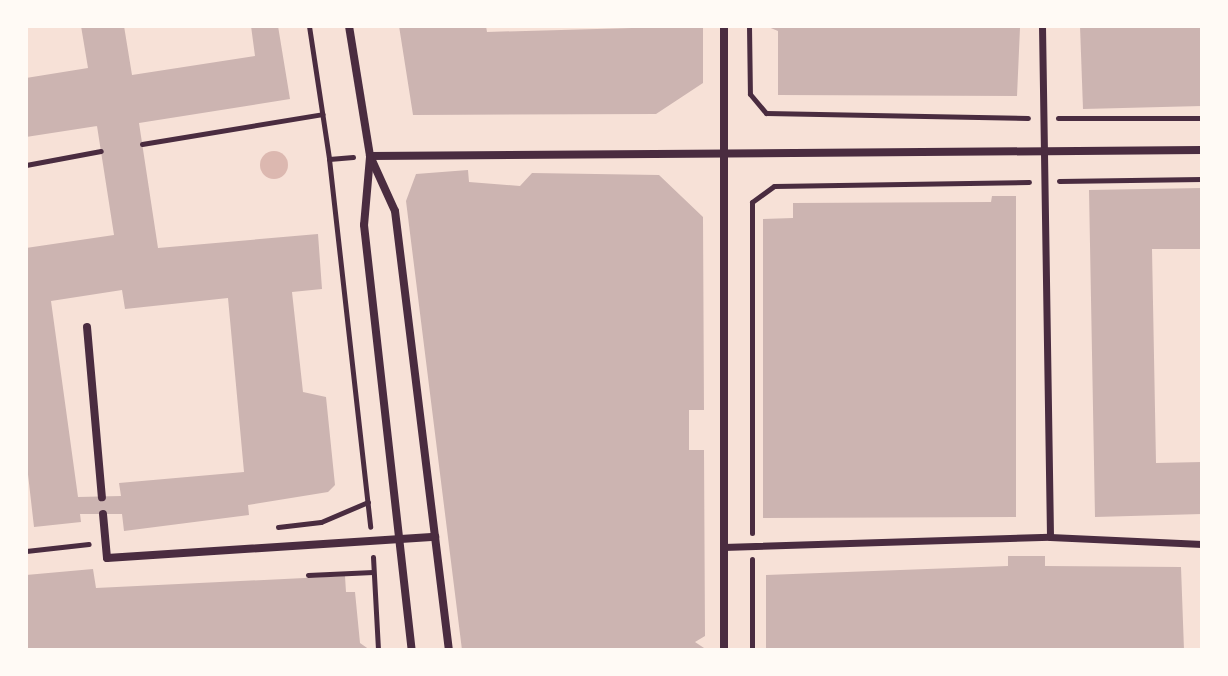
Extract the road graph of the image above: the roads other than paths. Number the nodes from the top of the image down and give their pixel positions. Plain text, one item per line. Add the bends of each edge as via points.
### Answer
1 (349, 26) edge
2 (724, 26) edge
3 (1042, 26) edge
4 (1043, 150) junction
5 (1202, 150) edge
6 (725, 151) junction
7 (370, 156) junction
8 (87, 327) dead end
9 (102, 497) dead end
10 (103, 514) dead end
11 (435, 537) junction
12 (1050, 537) junction
13 (399, 540) junction
14 (1202, 544) edge
15 (723, 547) junction
16 (412, 650) edge
17 (449, 650) edge
18 (724, 650) edge

1 - 7 street
2 - 6 street
3 - 4 street
4 - 5 street
4 - 6 street
4 - 12 street
6 - 7 street
6 - 15 street
7 - 11 street via 395,211
7 - 13 street via 364,225
8 - 9 street
10 - 13 street via 107,558
11 - 13 street
11 - 17 street
12 - 14 street
12 - 15 street
13 - 16 street
15 - 18 street

